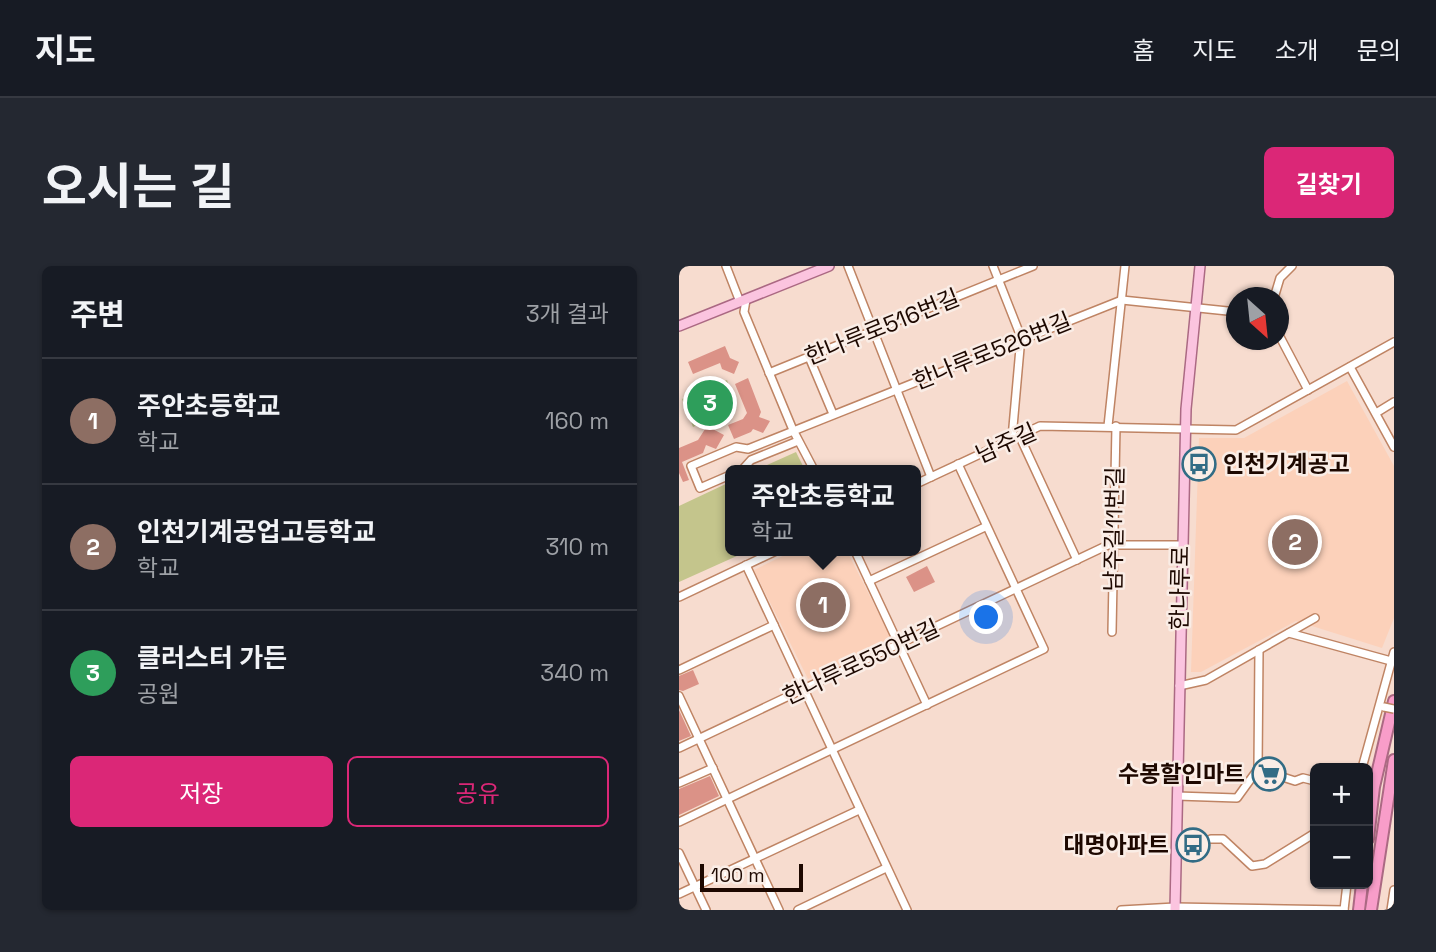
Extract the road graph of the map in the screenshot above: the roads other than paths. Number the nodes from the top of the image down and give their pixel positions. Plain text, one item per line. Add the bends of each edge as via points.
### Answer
1 (726, 266) edge
2 (829, 266) edge
3 (848, 266) edge
4 (993, 266) edge
5 (1033, 266) edge
6 (1125, 266) edge
7 (1200, 266) edge
8 (1292, 266) edge
9 (998, 280) junction
10 (1277, 287) edge
11 (1122, 300) junction
12 (743, 301) junction
13 (1196, 308) junction
14 (1226, 311) edge
15 (679, 326) edge
16 (873, 331) junction
17 (1021, 337) junction
18 (1394, 342) edge
19 (1287, 350) edge
20 (809, 357) junction
21 (1350, 367) junction
22 (769, 373) junction
23 (896, 388) junction
24 (1308, 390) junction
25 (1394, 402) edge
26 (1375, 413) junction
27 (833, 414) junction
28 (1112, 426) junction
29 (1185, 428) junction
30 (793, 430) junction
31 (1015, 437) junction
32 (798, 441) junction
33 (1394, 447) edge
34 (958, 464) junction
35 (747, 465) edge
36 (811, 465) edge
37 (725, 477) edge
38 (931, 477) junction
39 (921, 482) edge
40 (985, 527) junction
41 (1114, 543) junction
42 (1181, 545) junction
43 (765, 556) edge
44 (857, 556) edge
45 (1077, 560) junction
46 (746, 565) junction
47 (869, 581) junction
48 (1015, 589) junction
49 (679, 597) edge
50 (1315, 618) dead end
51 (774, 625) junction
52 (1112, 632) dead end
53 (1289, 633) junction
54 (899, 644) junction
55 (1259, 650) junction
56 (1394, 652) edge
57 (1391, 662) junction
58 (679, 670) edge
59 (1179, 686) junction
60 (804, 689) junction
61 (679, 696) edge
62 (1386, 704) edge
63 (927, 705) junction
64 (1394, 709) edge
65 (699, 739) junction
66 (679, 748) edge
67 (832, 750) junction
68 (1394, 760) edge
69 (1364, 763) edge
70 (713, 768) junction
71 (1258, 769) junction
72 (1310, 780) edge
73 (679, 783) edge
74 (1177, 796) junction
75 (727, 799) junction
76 (859, 810) junction
77 (679, 822) edge
78 (1370, 826) edge
79 (1310, 836) edge
80 (1211, 839) dead end
81 (679, 853) edge
82 (755, 859) junction
83 (886, 868) junction
84 (695, 887) junction
85 (1346, 889) edge
86 (1361, 889) edge
87 (1394, 890) edge
88 (679, 894) edge
89 (1392, 908) edge
90 (1175, 909) edge
91 (1272, 909) edge
92 (706, 910) edge
93 (779, 910) edge
94 (798, 910) edge
95 (907, 910) edge
96 (1121, 910) edge
97 (1344, 910) edge
98 (1359, 910) edge
99 (1371, 910) edge

1 - 12 street
2 - 12 main road
3 - 16 street
4 - 9 street
5 - 9 street, 한나루로516번길
6 - 11 street, 남주길11번길
7 - 13 main road, 한나루로
8 - 10 street
9 - 16 street, 한나루로516번길
9 - 17 street
11 - 13 street, 한나루로526번길
11 - 17 street, 한나루로526번길
11 - 28 street, 남주길11번길
12 - 15 main road
12 - 22 street
13 - 14 street, 한나루로526번길
13 - 29 main road, 한나루로
16 - 20 street, 한나루로516번길
16 - 23 street
17 - 23 street, 한나루로526번길
17 - 31 street
18 - 21 street, 남주길
19 - 24 street
20 - 22 street, 한나루로516번길
20 - 27 street
21 - 24 street, 남주길
21 - 26 street
22 - 30 street
23 - 27 street, 한나루로526번길
23 - 38 street
24 - 29 street, 남주길 via 1236,430
25 - 26 street
26 - 33 street
27 - 30 street, 한나루로526번길
28 - 29 street, 남주길
28 - 31 street, 남주길 via 1052,425
28 - 41 street, 남주길11번길
29 - 42 main road, 한나루로
30 - 32 street
30 - 37 street, 한나루로526번길 via 691,466 700,488
31 - 34 street, 남주길
31 - 45 street
32 - 35 street
32 - 36 street
34 - 38 street, 남주길
34 - 40 street
38 - 39 street, 남주길
40 - 47 street
40 - 48 street
41 - 42 street, 한나루로550번길
41 - 45 street, 한나루로550번길
41 - 52 street, 남주길11번길
42 - 59 main road, 한나루로
43 - 46 street
44 - 47 street
45 - 48 street, 한나루로550번길
46 - 49 street
46 - 51 street
47 - 54 street
48 - 54 street, 한나루로550번길
48 - 63 street via 1044,649
50 - 53 street
51 - 58 street
51 - 60 street
53 - 55 street
53 - 57 street
54 - 60 street, 한나루로550번길
54 - 63 street
55 - 59 street via 1206,680
55 - 71 street
56 - 57 street
57 - 62 street
59 - 74 main road, 한나루로
60 - 65 street, 한나루로550번길
60 - 67 street
61 - 65 street
62 - 64 street, bridge
62 - 69 street
62 - 78 highway
63 - 67 street
65 - 66 street, 한나루로550번길
65 - 70 street
67 - 75 street
67 - 76 street
68 - 99 highway
70 - 73 street
70 - 75 street
71 - 72 street via 1295,781
71 - 74 street via 1237,797
74 - 90 main road, 한나루로
75 - 77 street
75 - 82 street
76 - 82 street
76 - 83 street
79 - 80 street via 1265,864 1252,866 1223,839
81 - 84 street
82 - 84 street
82 - 93 street
83 - 94 street
83 - 95 street
84 - 88 street
84 - 92 street
85 - 97 street
86 - 98 highway
87 - 89 street
90 - 91 street
90 - 96 street
91 - 97 street

